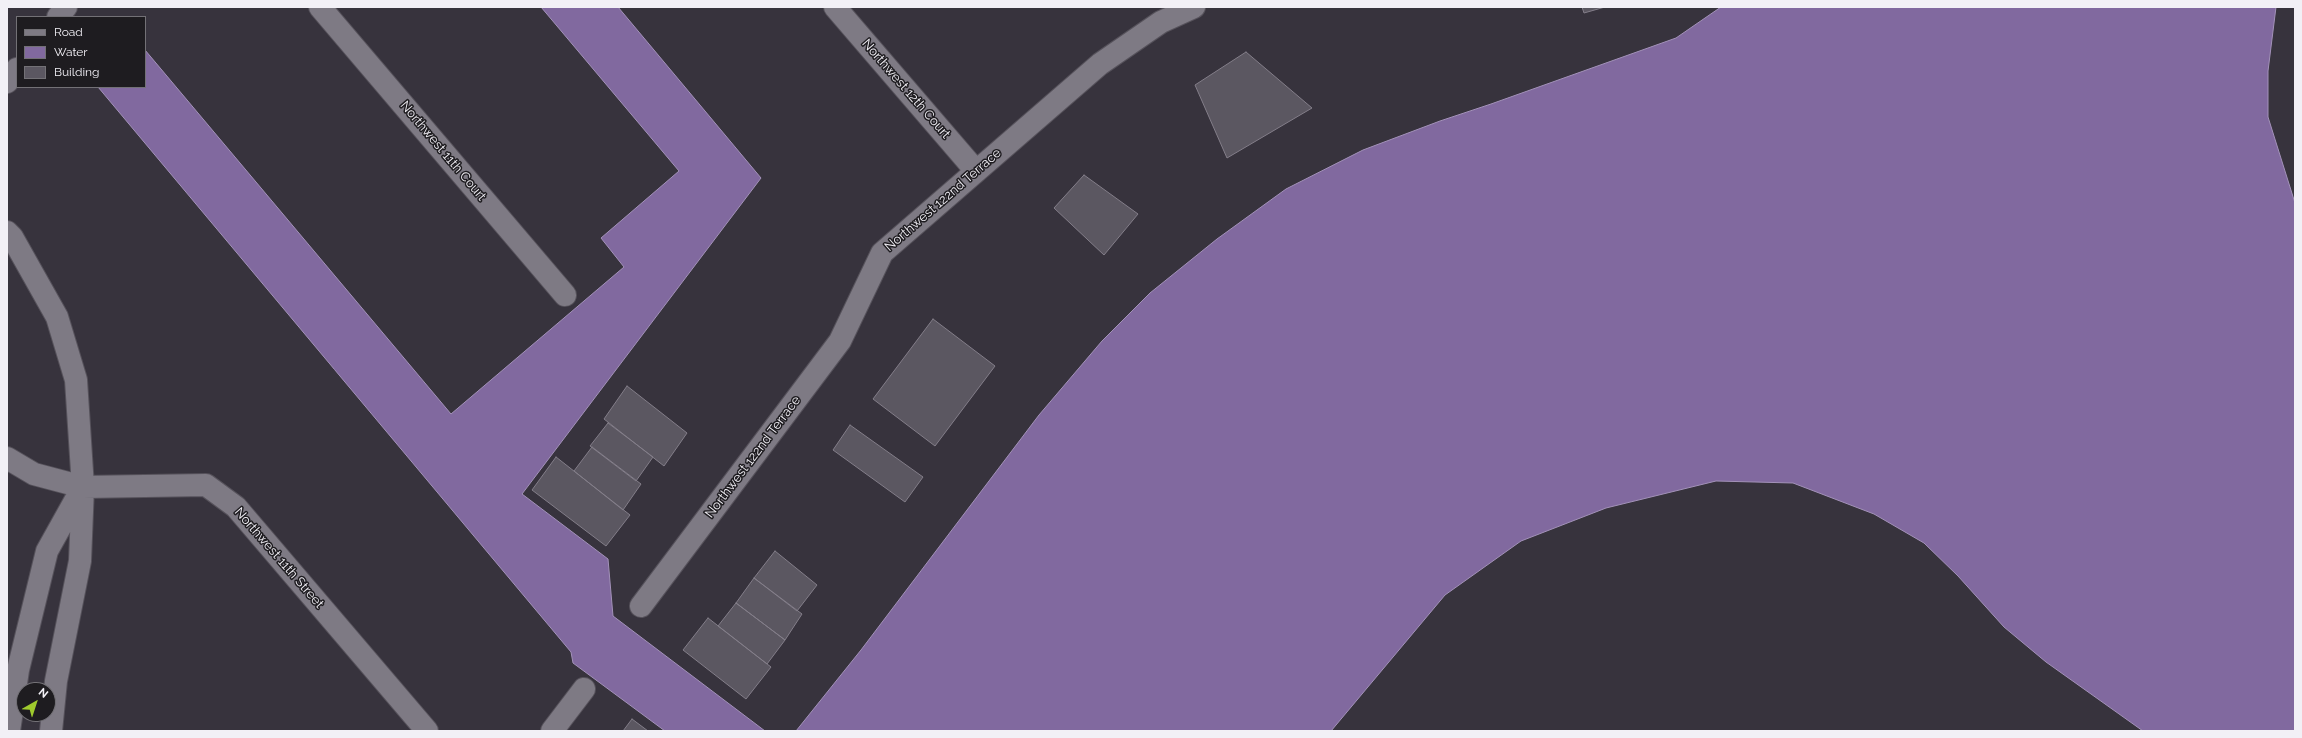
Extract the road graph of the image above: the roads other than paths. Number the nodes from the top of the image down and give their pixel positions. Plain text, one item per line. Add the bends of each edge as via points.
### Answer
1 (66, 7) edge
2 (320, 7) edge
3 (835, 7) edge
4 (1194, 7) edge
5 (59, 16) edge
6 (16, 70) edge
7 (7, 82) edge
8 (976, 171) junction
9 (7, 232) edge
10 (566, 295) dead end
11 (7, 458) edge
12 (83, 487) junction
13 (641, 606) dead end
14 (584, 688) dead end
15 (9, 731) edge
16 (51, 731) edge
17 (427, 731) edge
18 (552, 731) edge

1 - 5 street
2 - 10 street, Northwest 11th Court
3 - 8 street, Northwest 12th Court
4 - 8 street, Northwest 122nd Terrace via 1161,22 1100,64
6 - 7 street
8 - 13 street, Northwest 122nd Terrace via 882,253 840,341
9 - 12 street via 57,318 76,380
11 - 12 street, Northwest 11th Street via 34,474
12 - 15 street via 47,551 18,670
12 - 16 street via 80,561 56,681
12 - 17 street, Northwest 11th Street via 206,485 236,507
14 - 18 street

